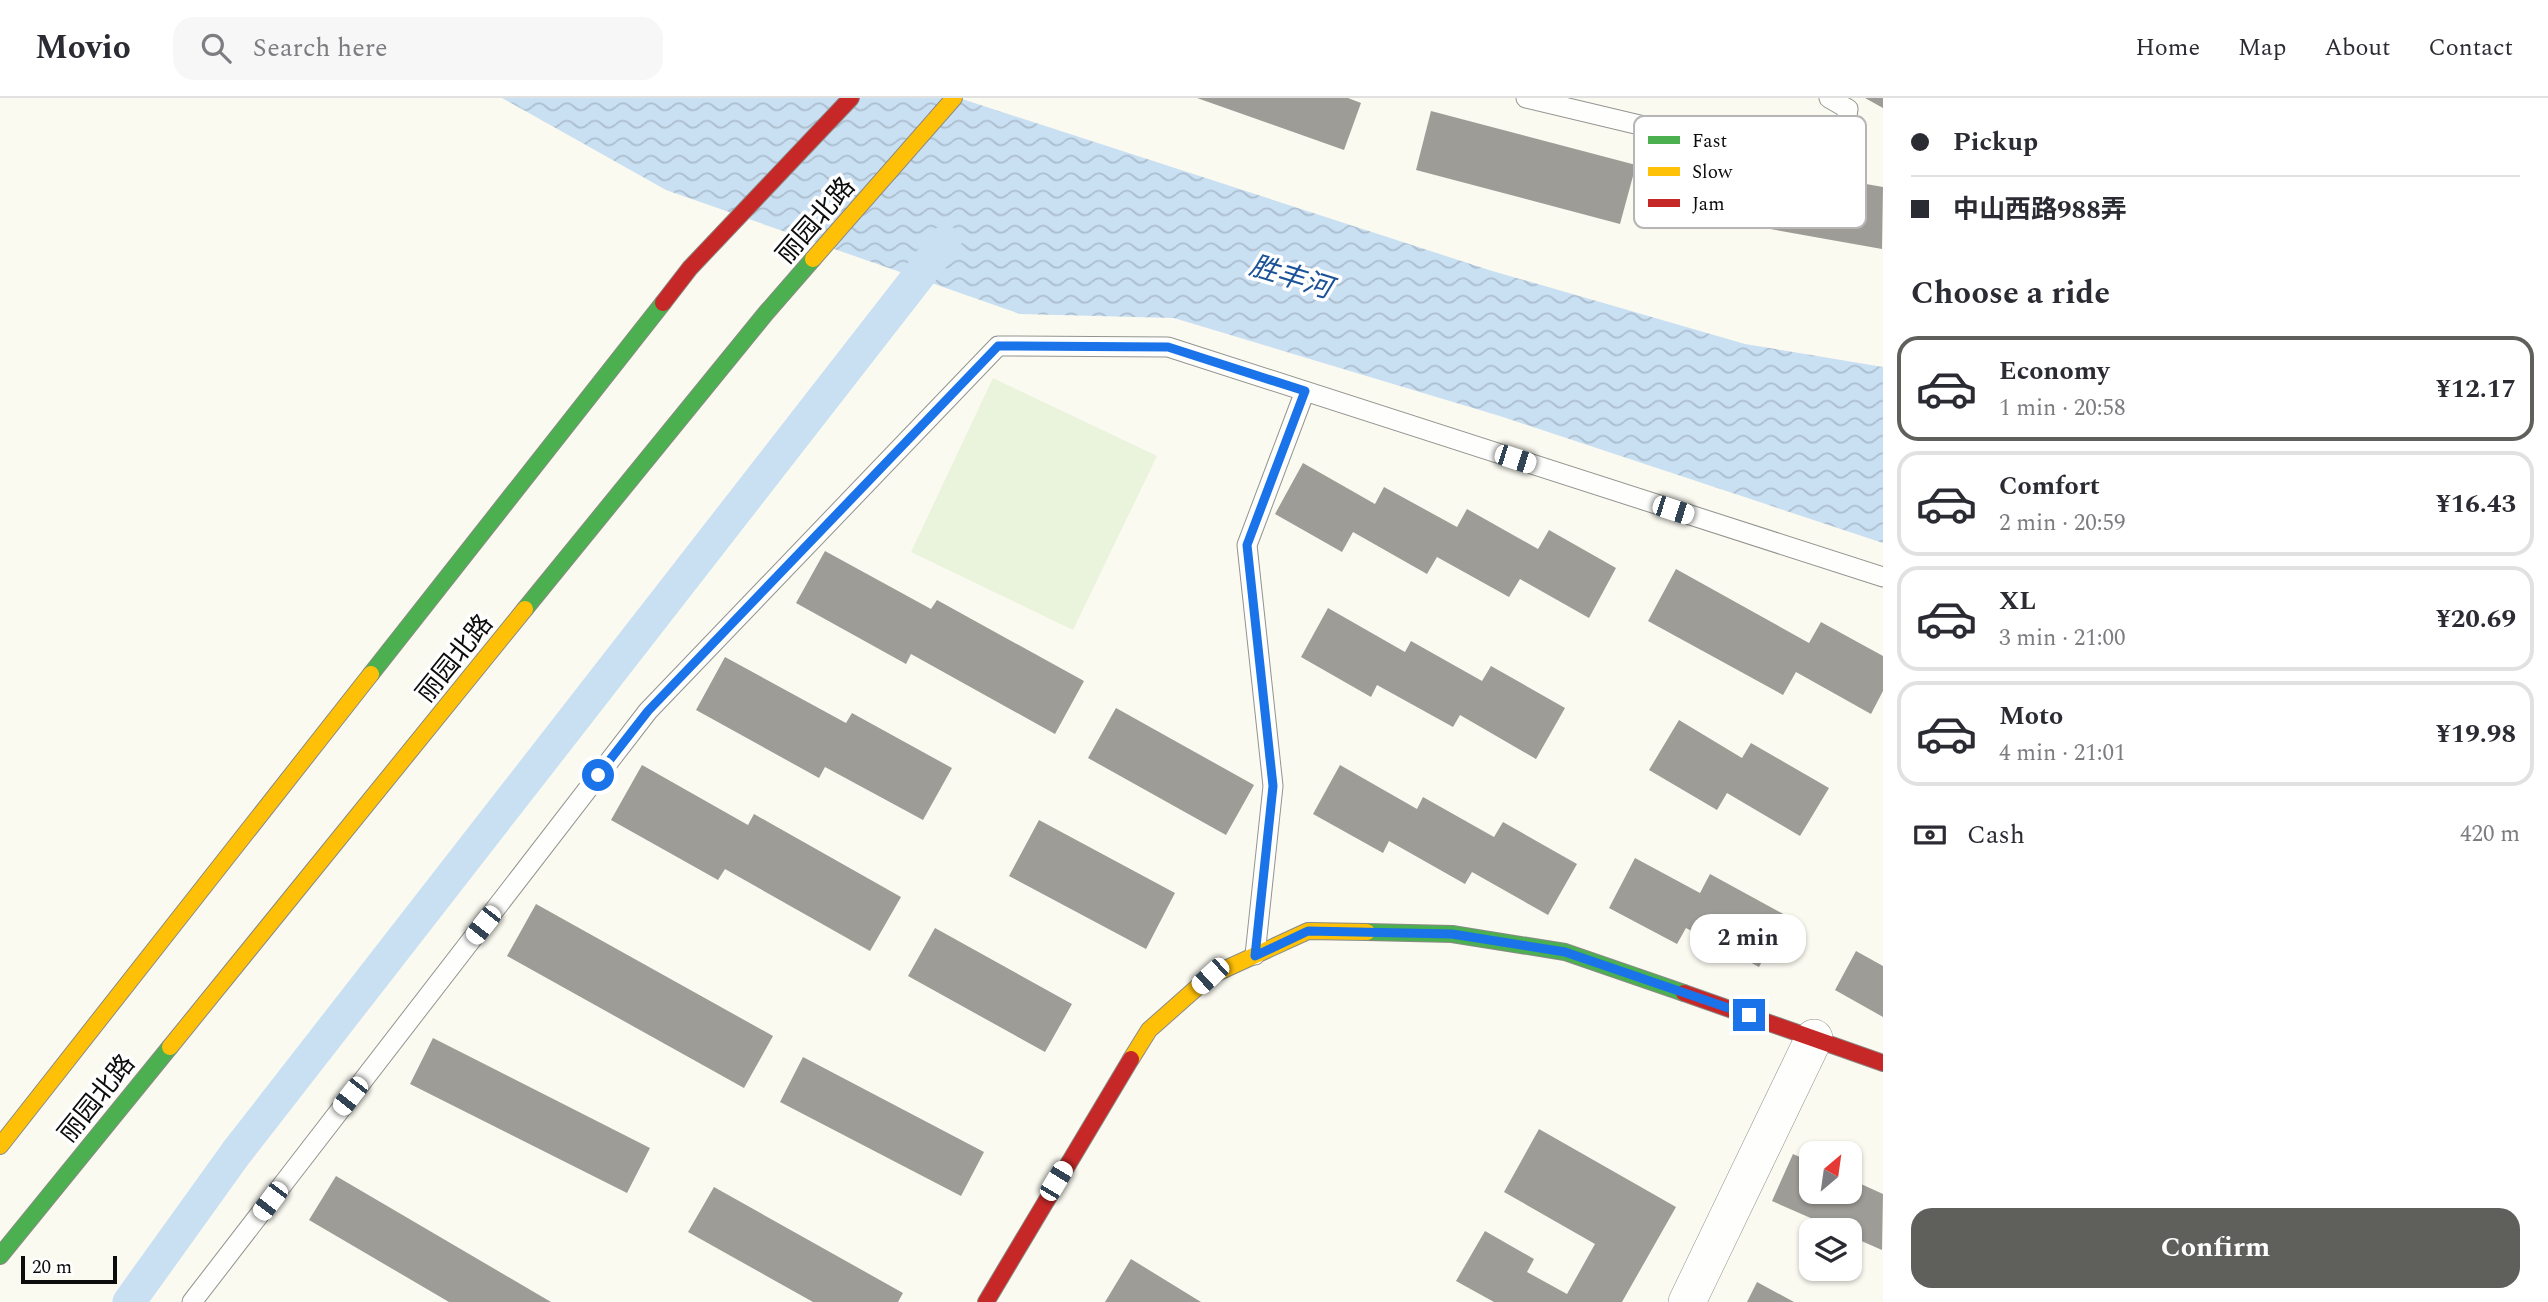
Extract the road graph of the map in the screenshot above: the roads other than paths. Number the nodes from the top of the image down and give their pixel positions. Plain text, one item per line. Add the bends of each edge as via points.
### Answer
1 (851, 98) edge
2 (954, 98) edge
3 (1526, 98) edge
4 (1829, 98) edge
5 (1847, 116) edge
6 (1634, 124) edge
7 (1305, 391) junction
8 (1883, 578) edge
9 (1255, 956) junction
10 (1814, 1038) junction
11 (1883, 1063) edge
12 (0, 1146) edge
13 (0, 1256) edge
14 (192, 1302) edge
15 (986, 1302) edge
16 (1687, 1302) edge

1 - 12 main road, 丽园北路 via 690,268
2 - 13 main road, 丽园北路 via 766,313
3 - 6 lane
4 - 5 lane via 1848,109
7 - 8 lane
7 - 9 lane via 1247,545 1273,786
7 - 14 lane via 1168,347 998,346 648,711
9 - 10 main road via 1308,931 1452,934 1565,952
9 - 15 main road via 1210,976 1149,1030
10 - 11 main road
10 - 16 street

